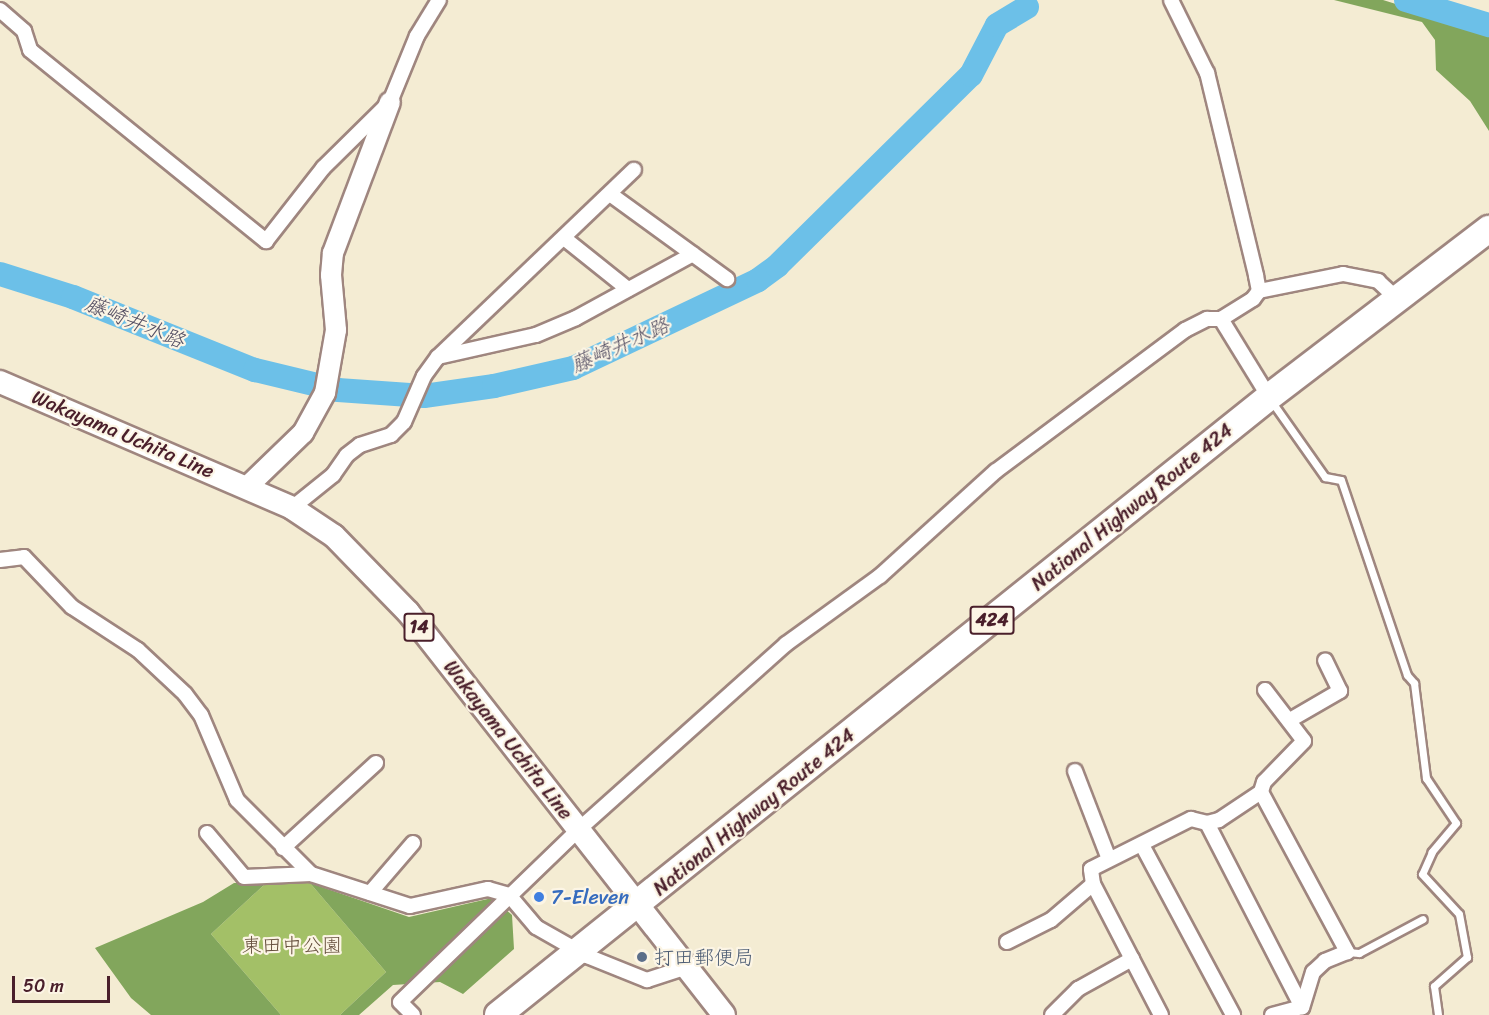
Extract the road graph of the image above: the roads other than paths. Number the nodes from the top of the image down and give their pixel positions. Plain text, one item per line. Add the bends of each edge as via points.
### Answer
1 (439, 0) edge
2 (1171, 0) edge
3 (0, 10) edge
4 (390, 102) junction
5 (634, 170) dead end
6 (610, 194) junction
7 (1487, 233) edge
8 (564, 238) junction
9 (693, 254) junction
10 (727, 279) dead end
11 (628, 289) junction
12 (1259, 291) junction
13 (1396, 298) junction
14 (1221, 319) junction
15 (438, 357) junction
16 (0, 382) edge
17 (1269, 397) junction
18 (247, 488) junction
19 (292, 508) junction
20 (0, 560) edge
21 (1325, 660) dead end
22 (1265, 690) dead end
23 (1290, 720) junction
24 (376, 763) dead end
25 (1075, 771) dead end
26 (1261, 792) junction
27 (1207, 823) junction
28 (578, 830) junction
29 (207, 833) dead end
30 (412, 843) dead end
31 (1142, 845) junction
32 (283, 848) junction
33 (1108, 859) junction
34 (311, 874) junction
35 (1093, 884) junction
36 (370, 893) junction
37 (508, 895) junction
38 (639, 905) junction
39 (1423, 919) dead end
40 (1007, 942) dead end
41 (579, 952) junction
42 (1347, 952) junction
43 (1132, 959) junction
44 (687, 968) junction
45 (1302, 1007) junction
46 (413, 1015) edge
47 (498, 1015) edge
48 (724, 1015) edge
49 (1052, 1015) edge
50 (1161, 1015) edge
51 (1233, 1015) edge
52 (1272, 1015) edge
53 (1438, 1015) edge

1 - 4 street via 417,36
2 - 12 street via 1207,73
3 - 4 street via 24,30 30,50 266,241 323,168
4 - 18 street via 333,253 336,330 325,393 303,433
5 - 6 street
6 - 8 street
6 - 9 street
7 - 13 highway, National Highway Route 424 / 424
8 - 11 street
8 - 15 street
9 - 10 street
9 - 11 street
11 - 15 street via 537,335
12 - 13 street via 1343,274 1378,281
12 - 14 street
13 - 17 highway, National Highway Route 424 / 424
14 - 17 street
14 - 28 street via 1207,319 1185,330 996,471 880,576 786,644
15 - 19 street via 404,423 391,435 360,445 347,455 333,476
16 - 18 main road, Wakayama Uchita Line / 14
17 - 38 highway, National Highway Route 424 / 424
17 - 53 lane via 1325,477 1341,480 1407,675 1414,683 1426,778 1456,823 1432,852 1422,874 1459,914 1467,957 1434,986
18 - 19 main road, Wakayama Uchita Line / 14
19 - 28 main road, Wakayama Uchita Line / 14 via 334,536 374,573
20 - 32 street via 24,558 72,607 138,651 185,694 201,715 237,800
21 - 23 street via 1340,691
22 - 23 street
23 - 26 street via 1304,741 1264,782
24 - 32 street
25 - 33 street
26 - 27 street
26 - 42 street
27 - 31 street via 1191,819
27 - 45 street
28 - 37 street
28 - 38 main road, Wakayama Uchita Line / 14
29 - 34 street via 244,877
30 - 36 street
31 - 33 street
31 - 51 street
32 - 34 street
33 - 35 street via 1091,869
34 - 36 street
35 - 40 street via 1051,920
35 - 43 street
36 - 37 street via 410,906 488,889
37 - 41 street via 536,927
37 - 46 street via 400,1002
38 - 41 highway, National Highway Route 424 / 424
38 - 44 main road, Wakayama Uchita Line / 14
39 - 42 lane via 1359,953
41 - 44 street via 647,980
41 - 47 highway, National Highway Route 424 / 424
42 - 45 street via 1325,961 1313,972
43 - 49 street via 1078,989
43 - 50 street
44 - 48 main road, Wakayama Uchita Line / 14
45 - 52 street

